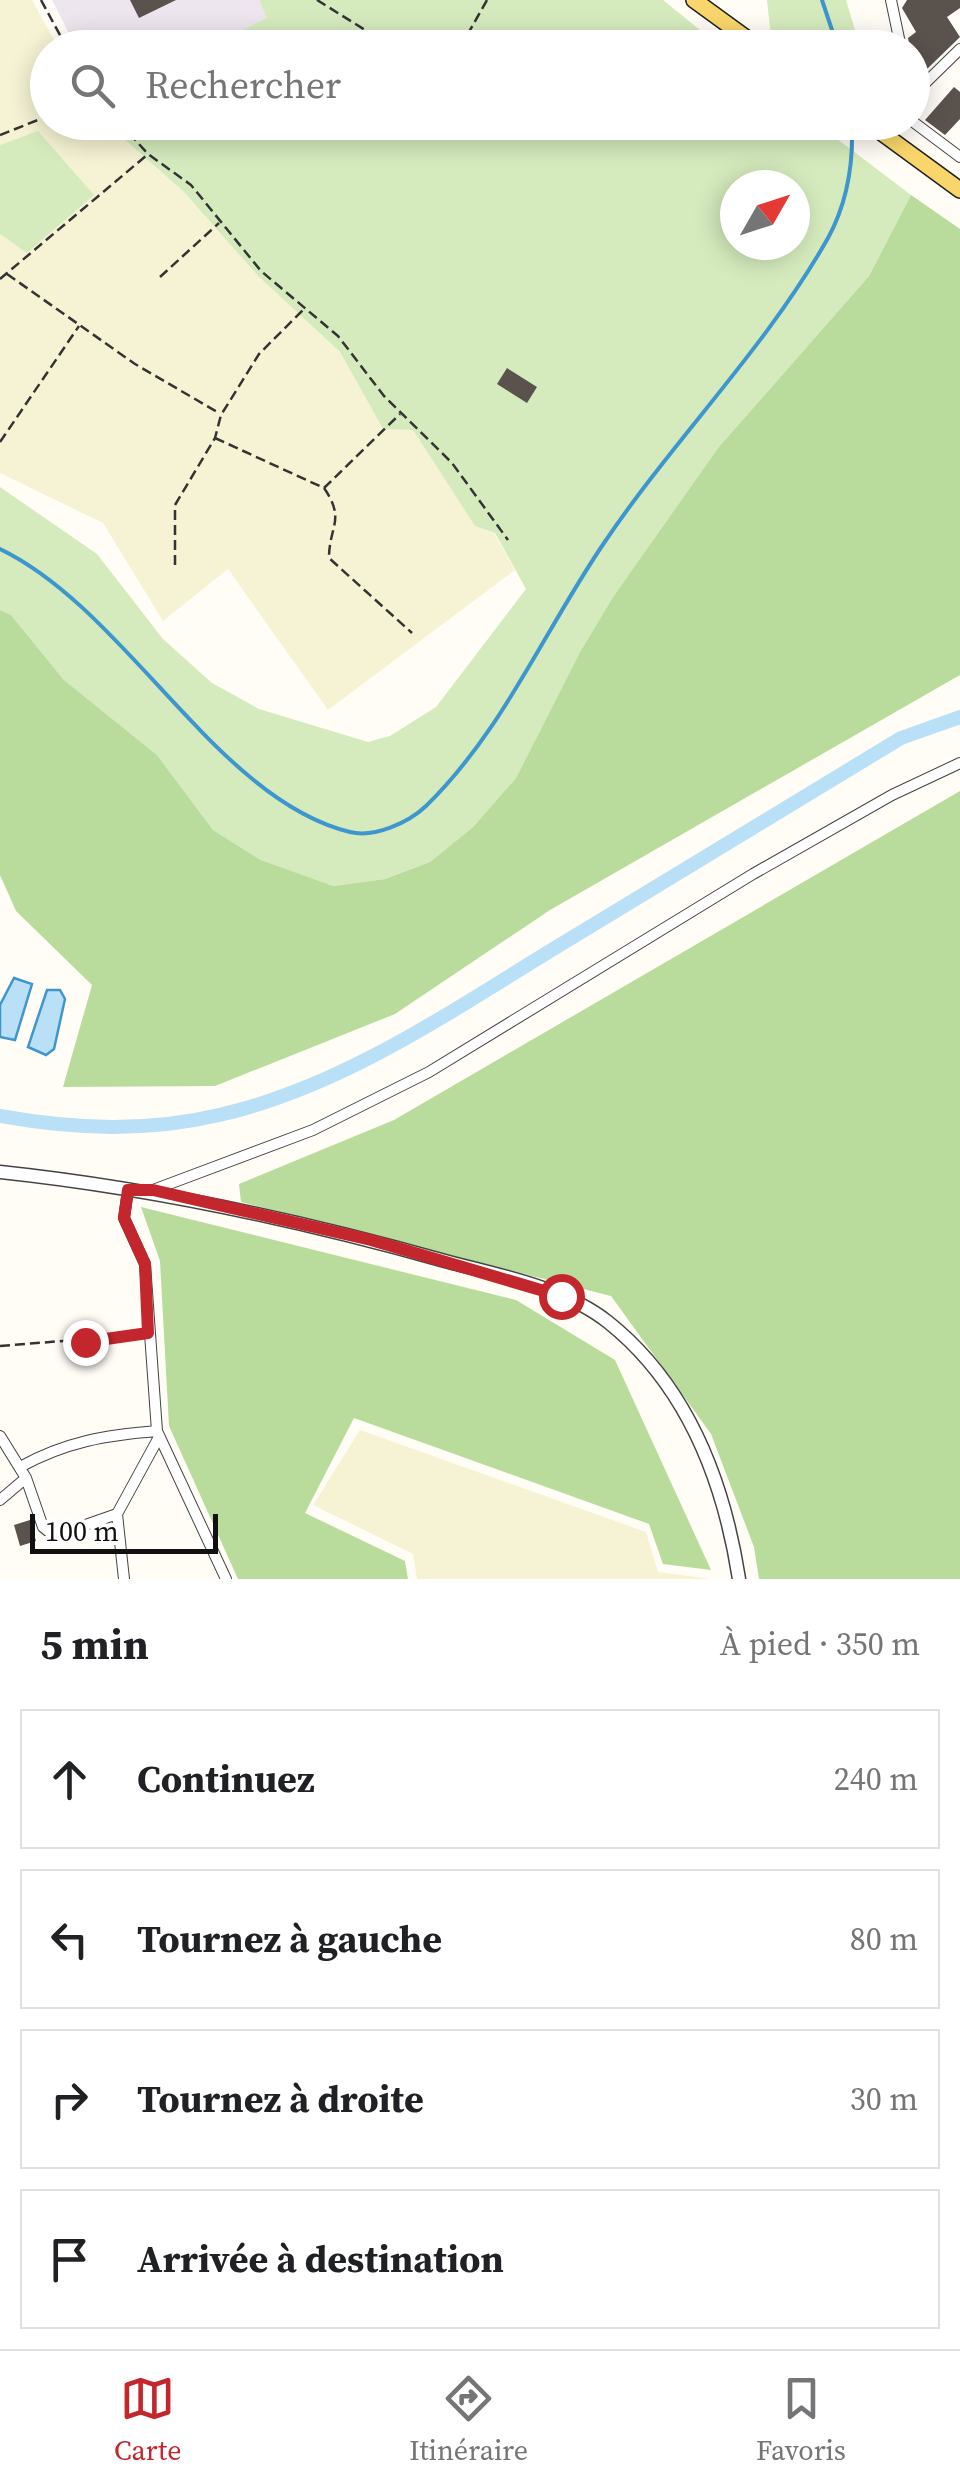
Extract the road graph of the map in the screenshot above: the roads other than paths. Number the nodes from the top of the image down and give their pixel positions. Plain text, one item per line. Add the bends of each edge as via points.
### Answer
1 (694, 0) edge
2 (891, 0) edge
3 (735, 30) edge
4 (897, 30) edge
5 (960, 49) edge
6 (930, 78) edge
7 (930, 134) edge
8 (896, 140) edge
9 (960, 157) edge
10 (960, 190) edge
11 (960, 763) edge
12 (0, 1172) edge
13 (128, 1190) junction
14 (153, 1190) junction
15 (158, 1434) junction
16 (0, 1437) edge
17 (23, 1472) junction
18 (0, 1500) edge
19 (118, 1514) junction
20 (124, 1579) edge
21 (226, 1579) edge
22 (740, 1579) edge

1 - 3 main road
2 - 4 street
5 - 6 street
7 - 9 street
8 - 10 main road
11 - 14 street via 753,874 429,1072 312,1130
12 - 13 street
13 - 14 street
13 - 15 street via 124,1218 145,1264
14 - 22 street via 493,1274 561,1296 604,1319 644,1356 696,1432 722,1496
15 - 17 street via 84,1439 54,1448
15 - 19 street
15 - 21 street
16 - 17 street
17 - 18 street
17 - 19 street via 43,1526 54,1536
19 - 20 street

